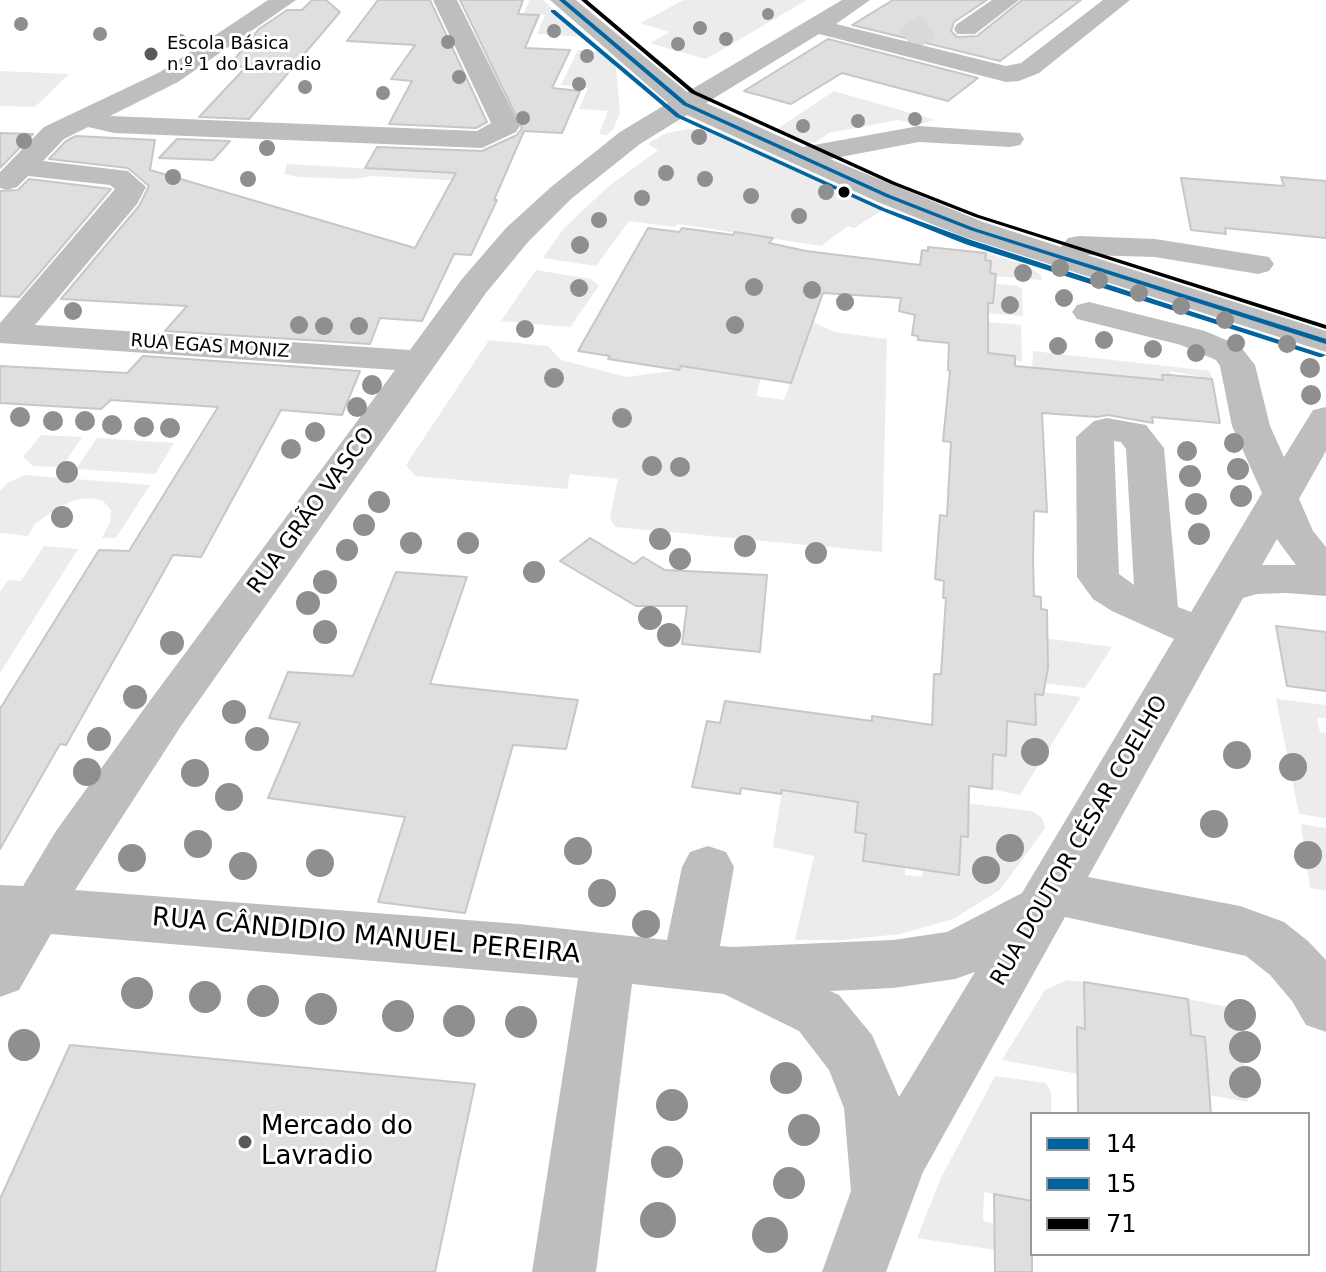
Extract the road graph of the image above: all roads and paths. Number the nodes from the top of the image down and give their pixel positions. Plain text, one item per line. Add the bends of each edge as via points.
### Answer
1 (284, 0) edge
2 (445, 0) edge
3 (562, 0) edge
4 (858, 0) edge
5 (1007, 0) edge
6 (1118, 0) edge
7 (816, 26) junction
8 (966, 29) tunnel mouth
9 (685, 104) junction
10 (85, 118) junction
11 (1010, 139) dead end
12 (800, 156) junction
13 (11, 177) edge
14 (1067, 258) junction
15 (1258, 264) dead end
16 (1089, 312) dead end
17 (1292, 331) junction
18 (5, 333) edge
19 (1326, 342) edge
20 (1326, 359) edge
21 (421, 361) junction
22 (1326, 418) edge
23 (1281, 496) junction
24 (1326, 569) edge
25 (1326, 582) edge
26 (1195, 612) junction
27 (708, 867) dead end
28 (1046, 900) junction
29 (17, 908) edge
30 (608, 958) junction
31 (710, 969) junction
32 (0, 973) edge
33 (1326, 1007) edge
34 (882, 1192) junction
35 (564, 1272) edge
36 (854, 1272) edge

1 - 10 street via 169,77
2 - 10 street via 506,126 482,140 114,125
3 - 9 street
4 - 7 street, RUA GRÃO VASCO
5 - 8 street
6 - 7 street via 1019,73
7 - 9 street, RUA GRÃO VASCO
9 - 12 street
9 - 21 street, RUA GRÃO VASCO via 605,156 517,235
10 - 13 street via 54,133
11 - 12 street via 919,134
12 - 14 street via 958,223
13 - 18 street via 118,177 131,187 127,198
14 - 15 street via 1079,245 1155,248
14 - 17 street
16 - 23 street via 1193,338 1228,353 1237,365 1251,426
17 - 19 street
17 - 20 street
18 - 21 street, RUA EGAS MONIZ
21 - 29 street, RUA GRÃO VASCO
22 - 23 street, RUA DOUTOR CÉSAR COELHO
23 - 24 street via 1295,536
23 - 26 street, RUA DOUTOR CÉSAR COELHO
25 - 26 street via 1255,580
26 - 28 street, RUA DOUTOR CÉSAR COELHO
27 - 31 street
28 - 31 street via 955,955 893,964
28 - 33 street via 1240,929 1265,939 1289,958
28 - 34 street, RUA DOUTOR CÉSAR COELHO
29 - 30 street, RUA CÂNDIDIO MANUEL PEREIRA
29 - 32 street, RUA GRÃO VASCO
30 - 31 street, RUA CÂNDIDIO MANUEL PEREIRA
30 - 35 street
31 - 34 street via 819,1013 852,1054 874,1108
34 - 36 street, RUA DOUTOR CÉSAR COELHO

